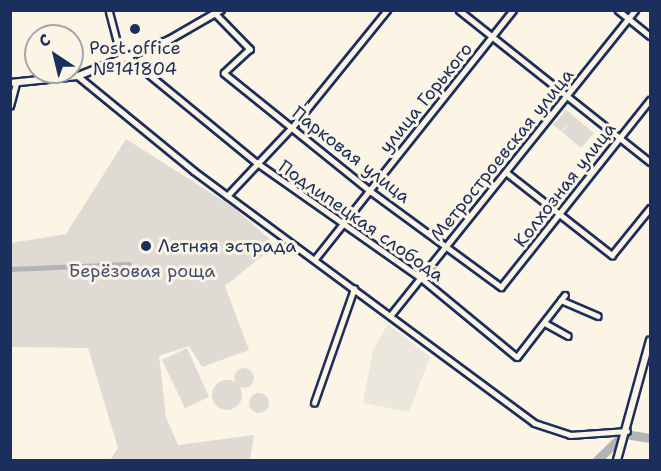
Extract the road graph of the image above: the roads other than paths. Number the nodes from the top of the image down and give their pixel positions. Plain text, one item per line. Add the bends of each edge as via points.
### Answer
1 (109, 10) edge
2 (387, 10) edge
3 (459, 10) edge
4 (513, 10) edge
5 (618, 10) edge
6 (635, 10) edge
7 (219, 12) edge
8 (628, 18) junction
9 (651, 36) edge
10 (493, 37) junction
11 (125, 58) junction
12 (84, 74) edge
13 (84, 81) edge
14 (13, 83) edge
15 (568, 96) junction
16 (651, 100) edge
17 (10, 106) edge
18 (294, 125) junction
19 (619, 138) junction
20 (256, 162) junction
21 (651, 162) edge
22 (506, 172) junction
23 (369, 190) junction
24 (227, 196) junction
25 (651, 208) edge
26 (560, 215) junction
27 (342, 227) junction
28 (448, 244) junction
29 (315, 259) junction
30 (421, 278) junction
31 (501, 286) joint
32 (354, 289) junction
33 (565, 295) dead end
34 (561, 300) junction
35 (390, 316) junction
36 (598, 316) dead end
37 (545, 323) junction
38 (568, 336) dead end
39 (651, 340) edge
40 (314, 403) dead end
41 (627, 431) junction
42 (617, 460) edge

1 - 11 street
2 - 18 street
3 - 10 street
4 - 10 street, улица Горького
5 - 8 street
6 - 8 street, Метростроевская улица
7 - 11 main road
7 - 18 street, Парковая улица via 250,49 224,73
8 - 9 street
8 - 15 street, Метростроевская улица
10 - 15 street
10 - 23 street, улица Горького
11 - 12 main road
11 - 20 street, Подлипецкая слобода
13 - 24 street
14 - 17 street
15 - 19 street
15 - 22 street, Метростроевская улица
16 - 19 street, Колхозная улица
18 - 20 street
18 - 23 street, Парковая улица
19 - 21 street
19 - 26 street, Колхозная улица
20 - 24 street
20 - 27 street, Подлипецкая слобода
22 - 26 street
22 - 28 street, Метростроевская улица
23 - 27 street, улица Горького
23 - 28 street, Парковая улица
24 - 29 street
25 - 26 street via 612,255
26 - 31 street, Колхозная улица
27 - 29 street, улица Горького
27 - 30 street, Подлипецкая слобода
28 - 30 street, Метростроевская улица
28 - 31 street, Парковая улица
29 - 32 street
30 - 35 street, Метростроевская улица
30 - 37 street, Подлипецкая слобода via 517,357
32 - 35 street
32 - 40 street
33 - 34 street, Подлипецкая слобода
34 - 36 street
34 - 37 street, Подлипецкая слобода
35 - 41 street via 534,423 563,434
37 - 38 street
39 - 41 main road
41 - 42 main road

